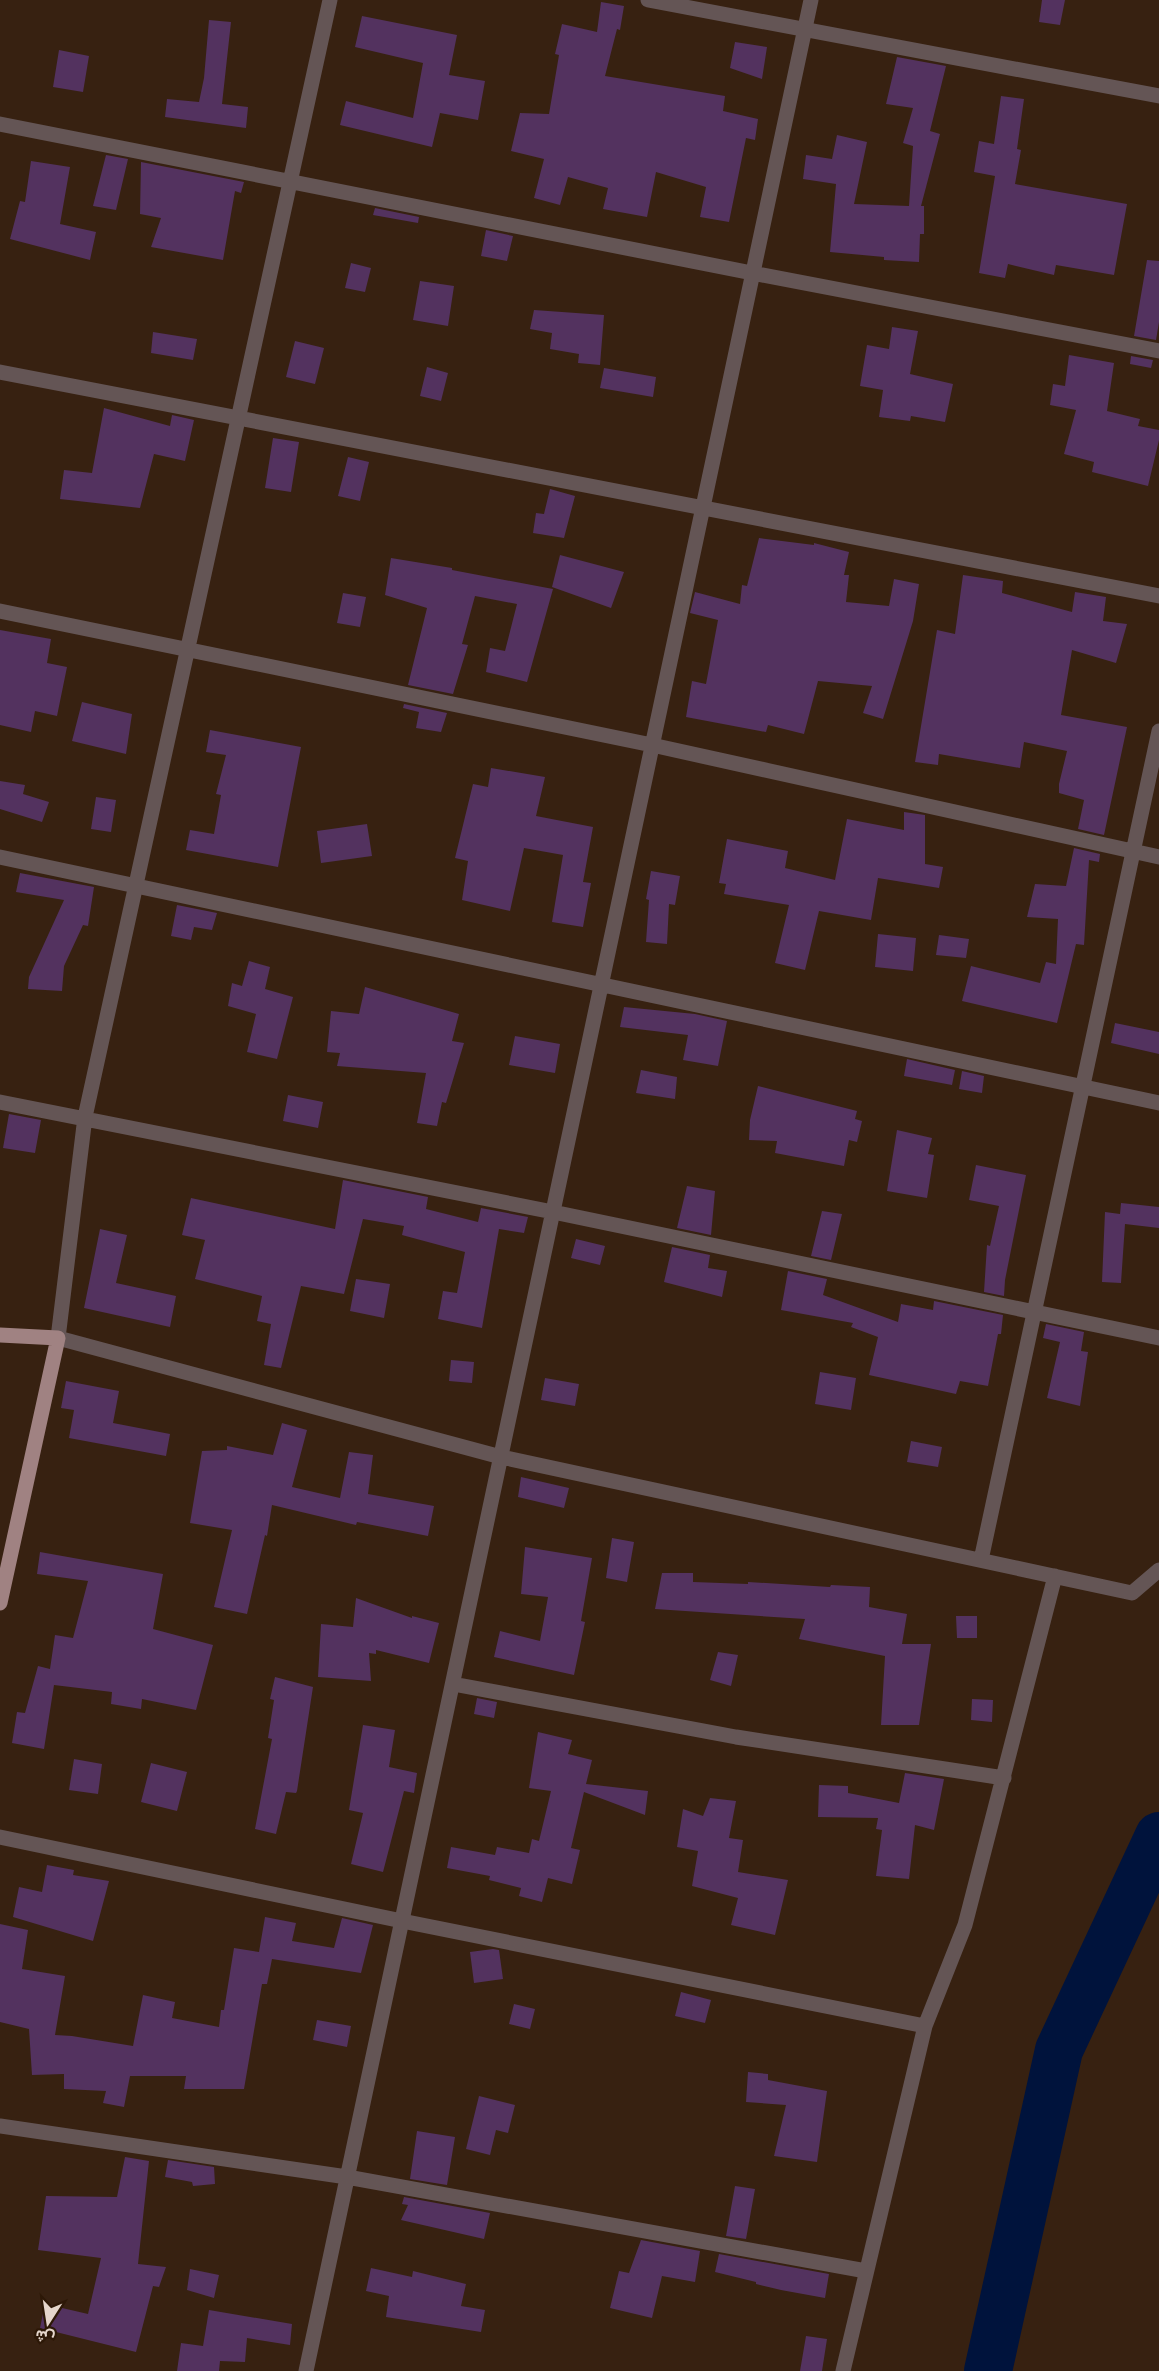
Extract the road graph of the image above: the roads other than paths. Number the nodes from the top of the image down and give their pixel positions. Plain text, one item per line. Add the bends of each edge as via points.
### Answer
1 (330, 0) edge
2 (648, 0) edge
3 (811, 0) edge
4 (805, 29) junction
5 (1159, 96) edge
6 (0, 124) edge
7 (291, 180) junction
8 (752, 273) junction
9 (1159, 351) edge
10 (0, 372) edge
11 (239, 418) junction
12 (702, 508) junction
13 (1159, 596) edge
14 (0, 611) edge
15 (188, 651) junction
16 (1159, 731) edge
17 (652, 745) junction
18 (1133, 852) junction
19 (0, 857) edge
20 (1159, 857) edge
21 (136, 886) junction
22 (602, 983) junction
23 (1083, 1087) junction
24 (0, 1102) edge
25 (1159, 1103) edge
26 (85, 1118) junction
27 (553, 1212) junction
28 (1034, 1313) junction
29 (0, 1335) edge
30 (58, 1338) junction
31 (1159, 1338) edge
32 (501, 1457) junction
33 (981, 1560) junction
34 (1159, 1570) edge
35 (1055, 1576) junction
36 (0, 1603) edge
37 (453, 1684) junction
38 (1004, 1778) junction
39 (0, 1837) edge
40 (402, 1921) junction
41 (926, 2026) junction
42 (0, 2126) edge
43 (347, 2177) junction
44 (866, 2271) junction
45 (306, 2371) edge
46 (843, 2371) edge

1 - 7 street
2 - 4 street
3 - 4 street
4 - 5 street
4 - 8 street
6 - 7 street
7 - 8 street
7 - 11 street
8 - 9 street
8 - 12 street
10 - 11 street
11 - 12 street
11 - 15 street
12 - 13 street
12 - 17 street
14 - 15 street
15 - 17 street
15 - 21 street
16 - 18 street
17 - 18 street
17 - 22 street
18 - 20 street
18 - 23 street
19 - 21 street
21 - 22 street
21 - 26 street
22 - 23 street
22 - 27 street
23 - 25 street
23 - 28 street
24 - 26 street
26 - 27 street
26 - 30 street
27 - 28 street
27 - 32 street
28 - 31 street
28 - 33 street
29 - 30 main road
30 - 32 street
30 - 36 main road
32 - 33 street
32 - 37 street
33 - 35 street
34 - 35 street via 1132,1593
35 - 38 street
37 - 38 street via 736,1737
37 - 40 street
38 - 41 street via 965,1925
39 - 40 street
40 - 41 street
40 - 43 street
41 - 44 street
42 - 43 street
43 - 44 street
43 - 45 street
44 - 46 street

